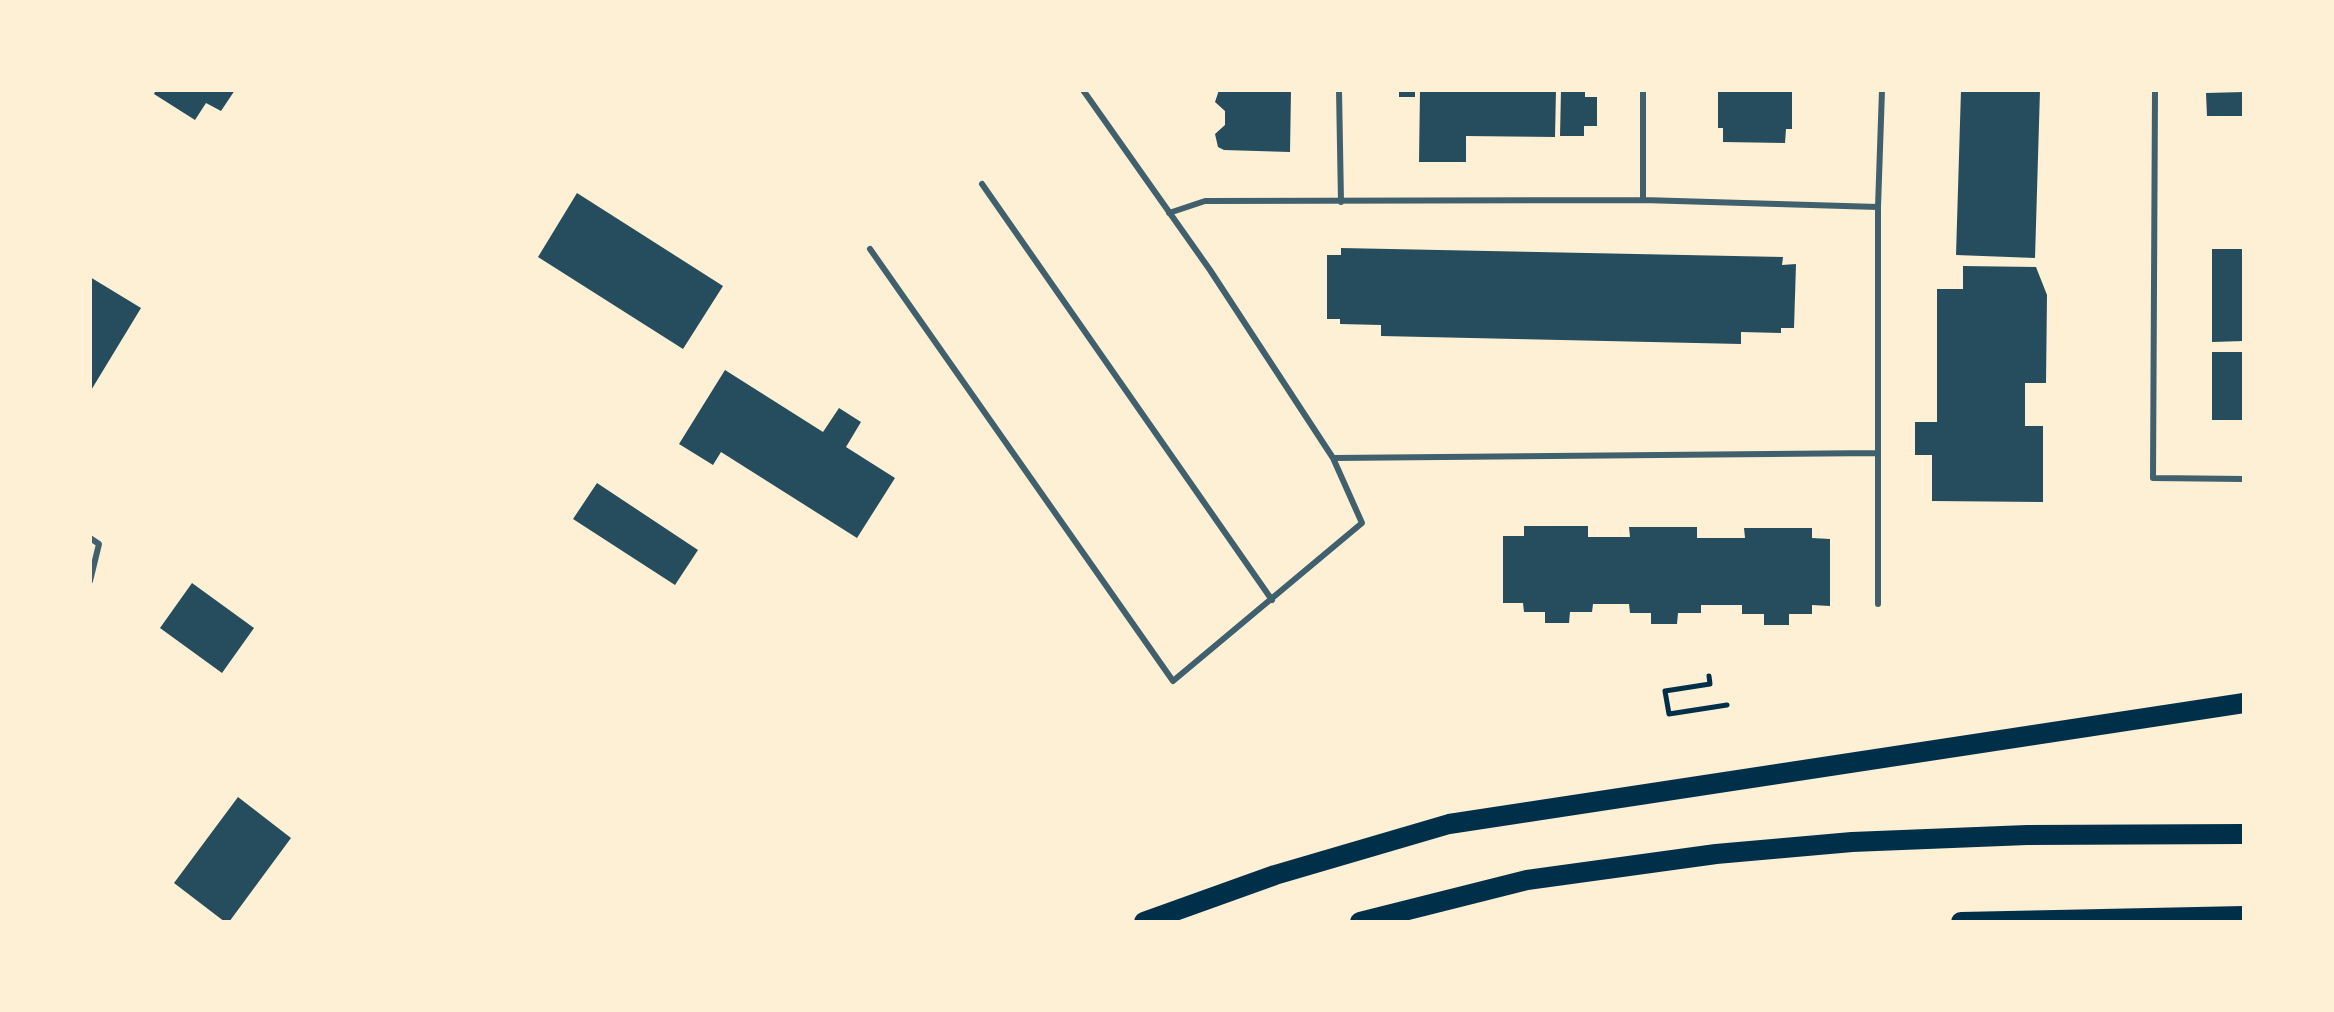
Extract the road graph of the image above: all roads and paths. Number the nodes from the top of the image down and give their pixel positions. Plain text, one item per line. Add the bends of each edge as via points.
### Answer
1 (1083, 90) edge
2 (1339, 90) edge
3 (1643, 90) edge
4 (1882, 90) edge
5 (2155, 90) edge
6 (982, 184) dead end
7 (1643, 200) junction
8 (1341, 202) junction
9 (1878, 207) junction
10 (1169, 213) junction
11 (870, 249) dead end
12 (1878, 453) junction
13 (1333, 458) junction
14 (2244, 479) edge
15 (90, 538) edge
16 (90, 581) edge
17 (1272, 600) junction
18 (1878, 604) dead end
19 (1709, 676) dead end
20 (2244, 703) edge
21 (1727, 705) dead end
22 (2244, 834) edge
23 (2244, 916) edge
24 (1144, 922) edge
25 (1360, 922) edge
26 (1961, 922) edge

1 - 10 lane
2 - 8 lane
3 - 7 lane
4 - 9 lane
5 - 14 lane via 2153,478
6 - 17 lane
7 - 8 lane
7 - 9 lane
8 - 10 lane via 1205,201
9 - 12 lane
10 - 13 lane
11 - 17 lane via 1173,681
12 - 13 lane
12 - 18 lane
13 - 17 lane via 1362,523
15 - 16 lane via 99,544
19 - 21 path via 1710,684 1665,691 1669,714
20 - 24 main road via 1449,824 1275,875
22 - 25 main road via 2027,835 1716,854 1527,880
23 - 26 main road

